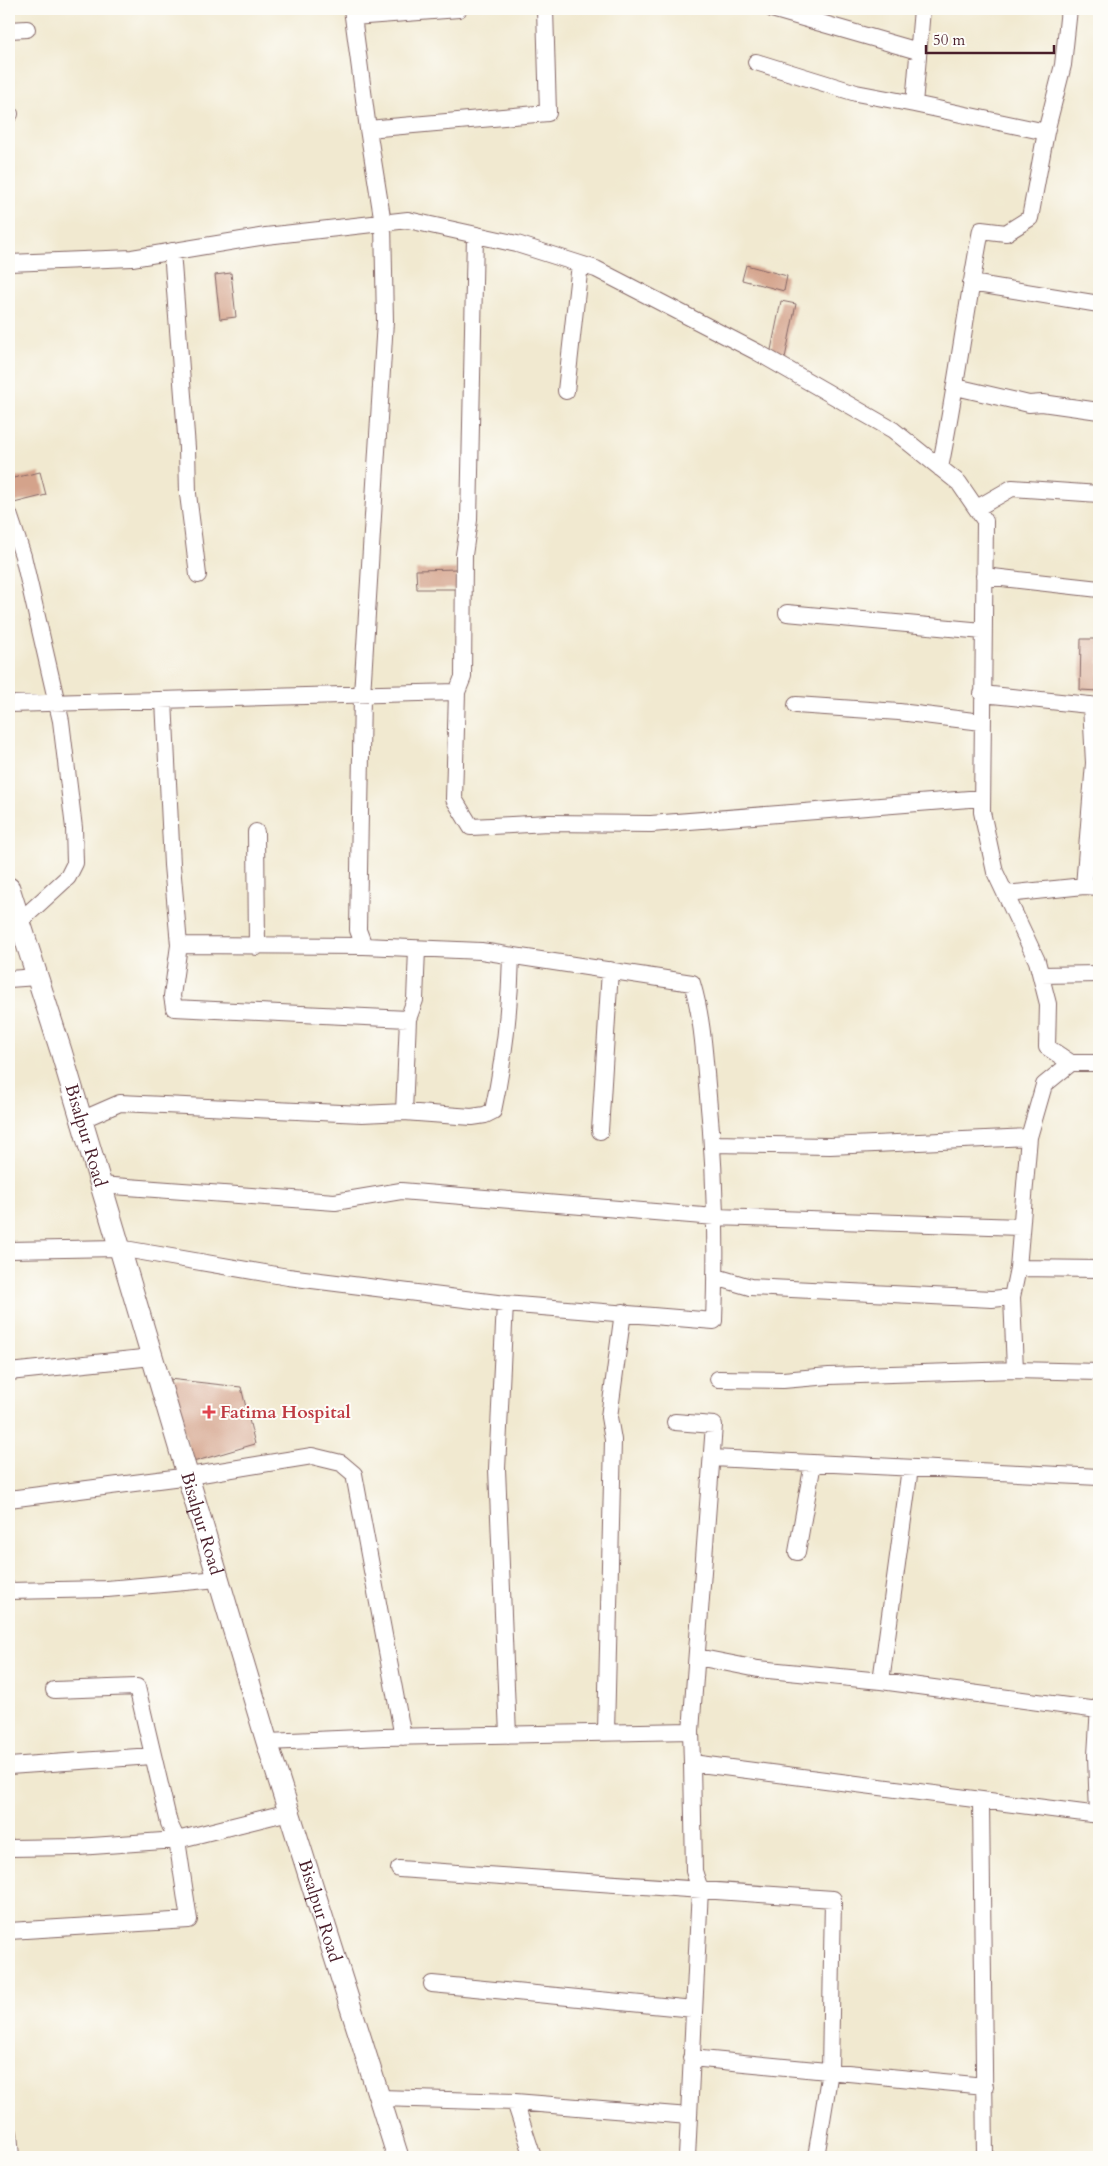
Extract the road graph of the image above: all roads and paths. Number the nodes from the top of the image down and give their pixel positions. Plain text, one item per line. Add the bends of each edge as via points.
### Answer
1 (459, 9) edge
2 (546, 9) edge
3 (772, 9) edge
4 (922, 9) edge
5 (1068, 9) edge
6 (353, 13) edge
7 (27, 29) dead end
8 (9, 30) edge
9 (918, 50) junction
10 (756, 62) dead end
11 (914, 104) junction
12 (368, 130) junction
13 (1046, 132) junction
14 (383, 223) junction
15 (475, 235) junction
16 (172, 251) junction
17 (9, 263) edge
18 (580, 264) junction
19 (971, 283) junction
20 (1099, 304) edge
21 (956, 387) junction
22 (566, 391) dead end
23 (1099, 411) edge
24 (940, 468) junction
25 (1099, 494) edge
26 (977, 508) junction
27 (9, 514) edge
28 (198, 575) dead end
29 (984, 576) junction
30 (1099, 589) edge
31 (787, 613) dead end
32 (983, 631) junction
33 (457, 692) junction
34 (982, 694) junction
35 (362, 695) junction
36 (164, 700) junction
37 (57, 702) junction
38 (9, 704) edge
39 (1095, 705) edge
40 (796, 706) dead end
41 (982, 722) junction
42 (982, 798) junction
43 (256, 832) dead end
44 (1092, 886) edge
45 (9, 889) edge
46 (1006, 894) junction
47 (20, 922) junction
48 (179, 946) junction
49 (364, 946) junction
50 (257, 947) junction
51 (418, 949) junction
52 (511, 956) junction
53 (610, 970) junction
54 (1099, 974) edge
55 (1041, 975) junction
56 (37, 977) junction
57 (9, 979) edge
58 (408, 1019) junction
59 (1099, 1062) edge
60 (1071, 1063) junction
61 (404, 1112) junction
62 (81, 1120) junction
63 (600, 1132) dead end
64 (1029, 1137) junction
65 (713, 1144) junction
66 (100, 1185) junction
67 (715, 1217) junction
68 (1020, 1227) junction
69 (119, 1248) junction
70 (9, 1250) edge
71 (1018, 1268) junction
72 (1099, 1269) edge
73 (716, 1277) junction
74 (1012, 1297) junction
75 (506, 1304) junction
76 (624, 1312) junction
77 (152, 1357) junction
78 (1015, 1370) junction
79 (9, 1372) edge
80 (1099, 1372) edge
81 (718, 1378) dead end
82 (675, 1422) dead end
83 (712, 1458) junction
84 (813, 1463) junction
85 (910, 1468) junction
86 (187, 1476) junction
87 (1099, 1477) edge
88 (9, 1500) edge
89 (797, 1552) dead end
90 (218, 1579) junction
91 (9, 1592) edge
92 (697, 1657) junction
93 (881, 1681) junction
94 (54, 1690) dead end
95 (1099, 1708) edge
96 (691, 1731) junction
97 (606, 1732) junction
98 (508, 1734) junction
99 (404, 1737) junction
100 (267, 1742) junction
101 (152, 1756) junction
102 (692, 1764) junction
103 (9, 1766) edge
104 (980, 1800) junction
105 (289, 1812) junction
106 (1099, 1815) edge
107 (177, 1840) junction
108 (9, 1848) edge
109 (399, 1869) dead end
110 (700, 1889) junction
111 (9, 1931) edge
112 (432, 1984) dead end
113 (694, 2009) junction
114 (691, 2058) junction
115 (830, 2071) junction
116 (986, 2086) junction
117 (380, 2098) junction
118 (515, 2102) junction
119 (688, 2116) junction
120 (9, 2133) edge
121 (11, 2157) edge
122 (398, 2157) edge
123 (533, 2157) edge
124 (687, 2157) edge
125 (816, 2157) edge
126 (985, 2157) edge

1 - 6 street
2 - 12 street via 548,113
3 - 9 street
4 - 9 street
5 - 13 street via 1063,65
6 - 12 street
7 - 8 street
9 - 11 street
10 - 11 street via 856,93
11 - 13 street
12 - 14 street
13 - 19 street via 1030,218 1006,233 981,230
14 - 15 street via 408,220
14 - 16 street via 266,236
14 - 35 street via 385,321
15 - 18 street via 517,244
15 - 33 street via 463,677
16 - 17 street via 132,258
16 - 28 street via 188,494
18 - 22 street
18 - 24 street via 596,269 765,357 893,430
19 - 20 street
19 - 21 street
21 - 23 street via 1029,404
21 - 24 street
24 - 26 street via 958,483
25 - 26 street via 1012,488
26 - 29 street via 985,520
27 - 37 street via 23,556
29 - 30 street
29 - 32 street
31 - 32 street
32 - 34 street
33 - 35 street
33 - 42 street via 454,799 471,827 548,823 651,824
34 - 39 street
34 - 41 street
35 - 36 street
35 - 49 street via 358,930
36 - 37 street
36 - 48 street
37 - 38 street
37 - 47 street via 65,742 75,863 68,876
39 - 44 street
40 - 41 street via 899,712
41 - 42 street
42 - 46 street via 995,872
43 - 50 street
44 - 46 street
45 - 47 main road, Bisalpur Road
46 - 55 street
47 - 56 main road, Bisalpur Road
48 - 50 street
48 - 58 street via 172,996 174,1008
49 - 50 street
49 - 51 street
51 - 52 street via 481,951
51 - 58 street via 415,1000
52 - 53 street
52 - 61 street via 504,1049 493,1110 472,1117
53 - 63 street
53 - 65 street via 692,983 700,1008
54 - 55 street
55 - 60 street via 1048,1004 1047,1047
56 - 57 street
56 - 62 main road, Bisalpur Road
58 - 61 street
59 - 60 street
60 - 64 street via 1044,1085
61 - 62 street via 362,1114 120,1103
62 - 66 main road, Bisalpur Road
64 - 65 street via 830,1146
64 - 68 street
65 - 67 street
66 - 67 street via 336,1202 401,1191
66 - 69 main road, Bisalpur Road
67 - 68 street
67 - 73 street
68 - 71 street
69 - 70 street
69 - 75 street via 288,1277
69 - 77 main road, Bisalpur Road
71 - 72 street
71 - 74 street
73 - 74 street via 750,1287 992,1299
73 - 76 street via 714,1321
74 - 78 street
75 - 76 street
75 - 98 street via 497,1469
76 - 97 street via 610,1417 613,1440
77 - 79 street
77 - 86 main road, Bisalpur Road
78 - 80 street
78 - 81 street via 783,1380
82 - 83 street via 714,1425
83 - 84 street
83 - 92 street
84 - 85 street
84 - 89 street
85 - 87 street
85 - 93 street
86 - 88 street
86 - 90 main road, Bisalpur Road
86 - 99 street via 312,1456 341,1463 354,1474
90 - 91 street via 107,1589
90 - 100 main road, Bisalpur Road
92 - 93 street via 758,1669
92 - 96 street
93 - 95 street
94 - 101 street via 137,1687
95 - 106 street via 1096,1755
96 - 97 street
96 - 102 street
97 - 98 street
98 - 99 street
99 - 100 street
100 - 105 main road, Bisalpur Road
101 - 103 street
101 - 107 street via 169,1823
102 - 104 street
102 - 110 street via 694,1871
104 - 106 street
104 - 116 street
105 - 107 street
105 - 117 main road, Bisalpur Road
107 - 108 street
107 - 111 street via 189,1920
109 - 110 street
110 - 113 street
110 - 115 street via 833,1899
112 - 113 street
113 - 114 street
114 - 115 street
114 - 119 street
115 - 116 street
115 - 125 street
116 - 126 street
117 - 118 street
117 - 122 main road, Bisalpur Road
118 - 119 street
118 - 123 street
119 - 124 street
120 - 121 street

